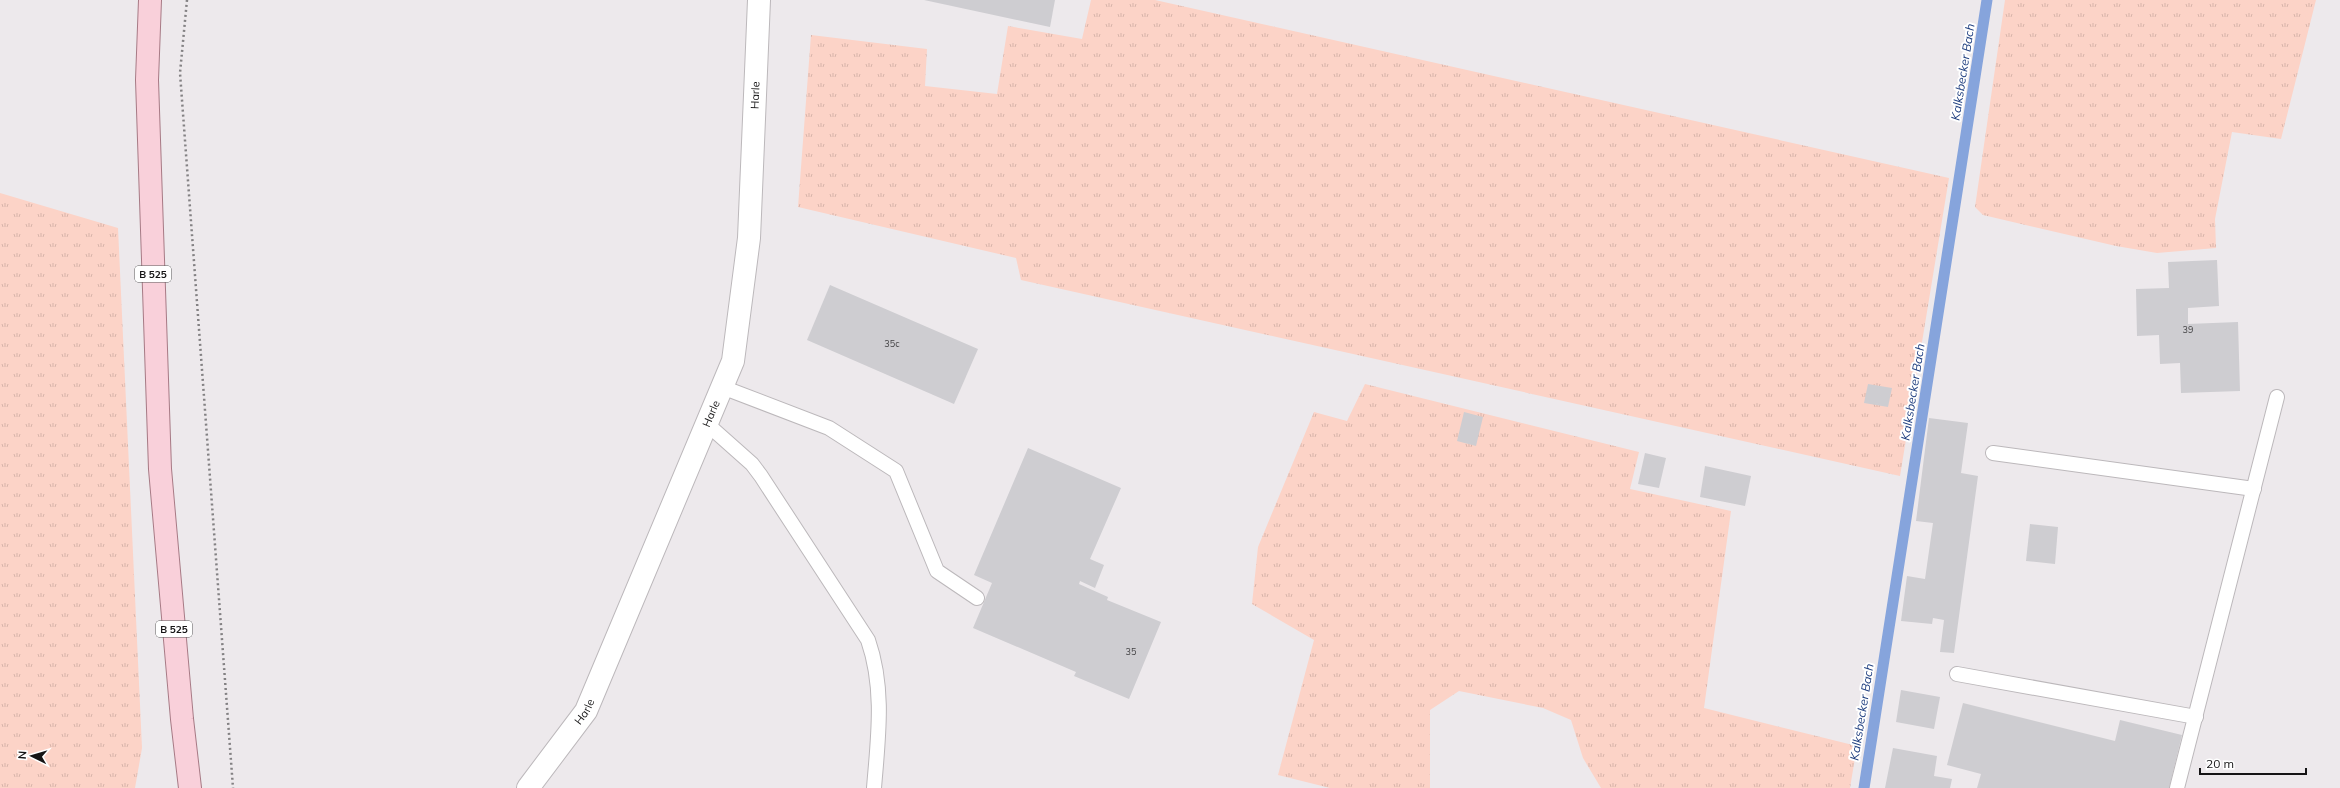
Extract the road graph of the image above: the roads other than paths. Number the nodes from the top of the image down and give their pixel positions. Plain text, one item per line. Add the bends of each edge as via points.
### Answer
1 (150, 0) edge
2 (759, 0) edge
3 (722, 387) junction
4 (2277, 398) dead end
5 (707, 424) junction
6 (1994, 453) dead end
7 (2254, 489) junction
8 (977, 598) dead end
9 (1958, 674) dead end
10 (2196, 717) junction
11 (190, 788) edge
12 (528, 788) edge
13 (874, 788) edge
14 (2177, 788) edge

1 - 11 main road, B 525 via 147,80 160,469
2 - 3 street, Harle via 749,238 733,361
3 - 5 street, Harle
3 - 8 lane via 829,428 896,471 937,571
4 - 7 lane
5 - 12 street, Harle via 586,711
5 - 13 lane via 762,476 868,640 875,661 880,705
6 - 7 lane
7 - 10 lane
9 - 10 lane
10 - 14 lane

